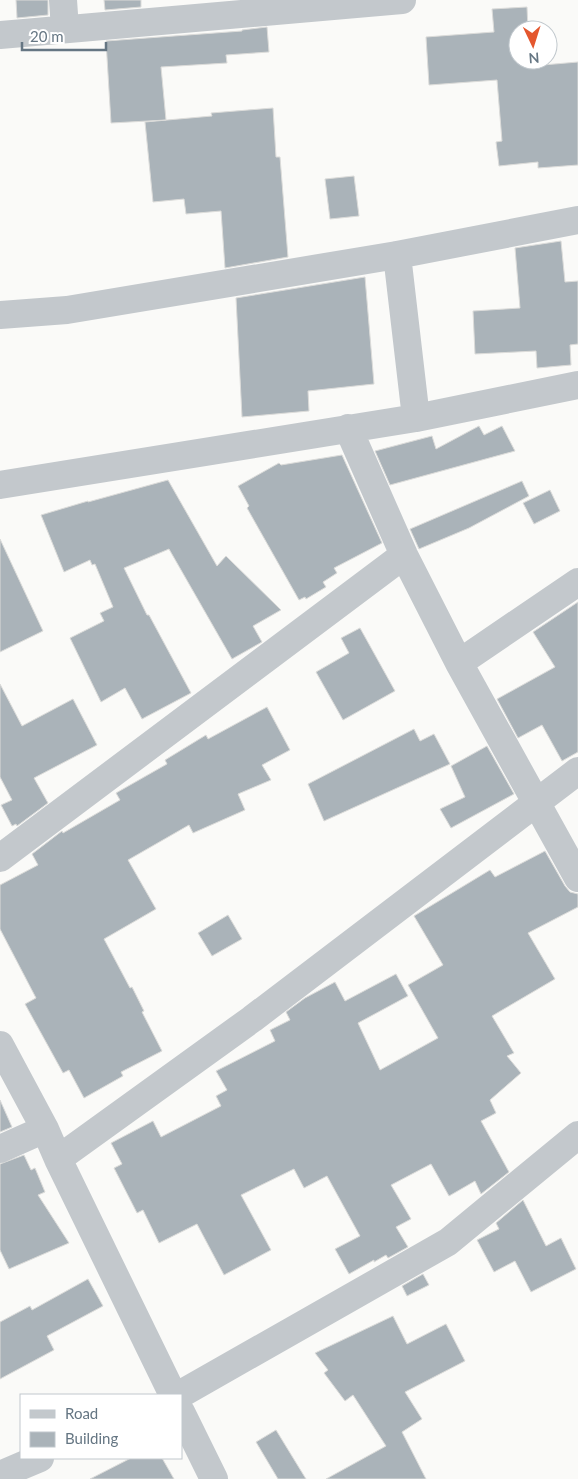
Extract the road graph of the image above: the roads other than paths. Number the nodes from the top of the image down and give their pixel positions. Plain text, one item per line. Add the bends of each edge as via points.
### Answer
1 (62, 0) edge
2 (402, 0) edge
3 (65, 29) junction
4 (0, 35) edge
5 (578, 220) edge
6 (397, 255) junction
7 (0, 314) edge
8 (578, 385) edge
9 (416, 418) junction
10 (348, 428) junction
11 (0, 485) edge
12 (404, 555) junction
13 (578, 582) edge
14 (459, 663) junction
15 (578, 772) edge
16 (536, 802) junction
17 (0, 858) edge
18 (578, 878) edge
19 (0, 1045) edge
20 (45, 1129) junction
21 (578, 1135) edge
22 (0, 1150) edge
23 (58, 1159) junction
24 (173, 1394) edge
25 (181, 1394) edge
26 (182, 1414) edge
27 (38, 1459) edge
28 (0, 1475) edge
29 (214, 1479) edge

1 - 3 street
2 - 3 street
3 - 4 street
5 - 6 street
6 - 7 street via 67,310
6 - 9 street
8 - 9 street
9 - 10 street
10 - 11 street
10 - 12 street
12 - 14 street
12 - 17 street
13 - 14 street
14 - 16 street
15 - 16 street
16 - 18 street
16 - 23 street via 252,1018
19 - 20 street
20 - 22 street
20 - 23 street
21 - 25 street via 448,1242
23 - 24 street
26 - 29 street
27 - 28 street

